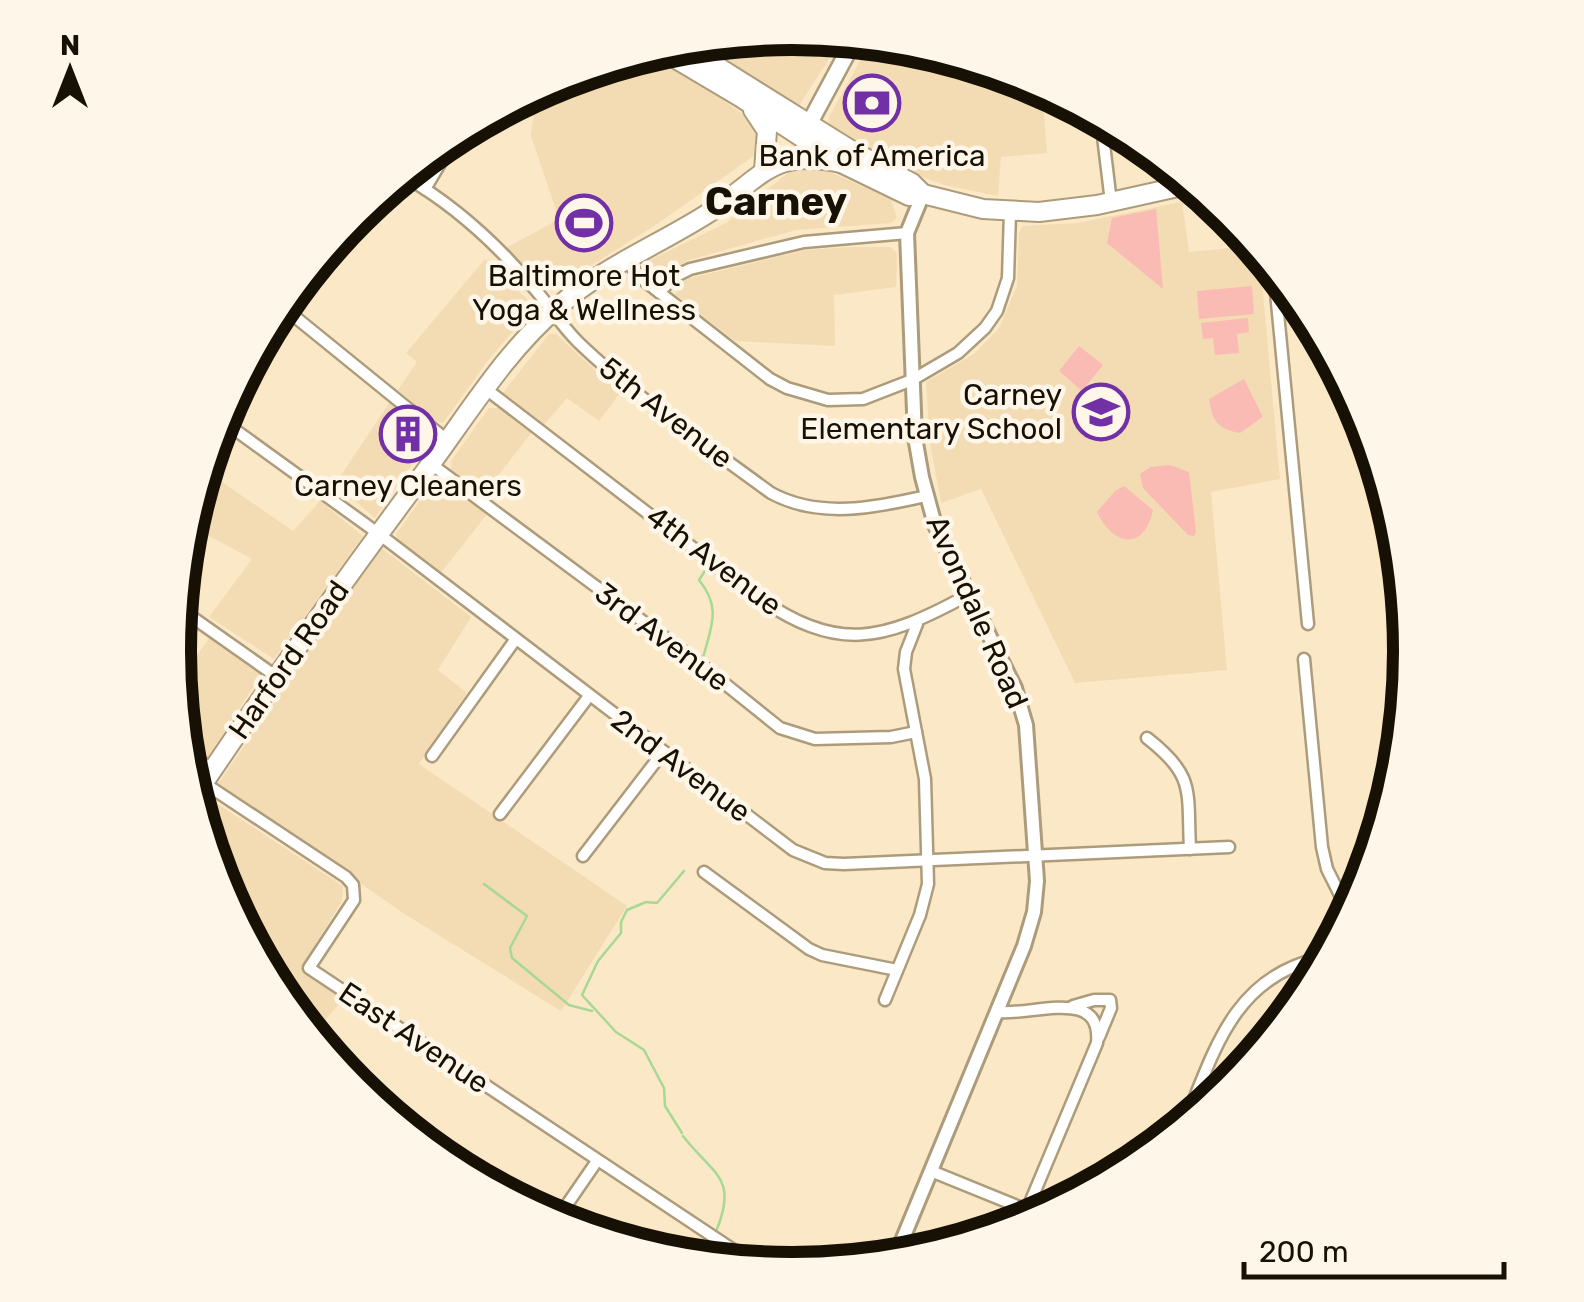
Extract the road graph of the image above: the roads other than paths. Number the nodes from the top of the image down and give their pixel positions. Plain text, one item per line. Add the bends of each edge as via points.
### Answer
1 (847, 53) edge
2 (701, 57) edge
3 (680, 61) edge
4 (740, 97) junction
5 (804, 129) junction
6 (1103, 137) edge
7 (842, 163) junction
8 (440, 164) edge
9 (764, 170) junction
10 (415, 183) edge
11 (1174, 188) edge
12 (425, 189) junction
13 (923, 194) junction
14 (1111, 202) junction
15 (1010, 212) junction
16 (907, 234) junction
17 (626, 260) junction
18 (659, 292) junction
19 (1276, 295) edge
20 (552, 312) junction
21 (293, 315) edge
22 (912, 380) junction
23 (486, 389) junction
24 (234, 428) edge
25 (448, 441) junction
26 (431, 464) junction
27 (926, 496) junction
28 (379, 534) junction
29 (968, 595) junction
30 (192, 617) edge
31 (917, 623) junction
32 (1308, 624) dead end
33 (515, 640) junction
34 (1304, 659) dead end
35 (277, 677) junction
36 (589, 696) junction
37 (916, 732) junction
38 (1147, 738) dead end
39 (662, 752) junction
40 (432, 756) dead end
41 (206, 780) edge
42 (500, 814) dead end
43 (1229, 847) dead end
44 (1190, 849) junction
45 (582, 856) dead end
46 (1036, 856) junction
47 (928, 860) junction
48 (704, 872) dead end
49 (1340, 896) edge
50 (1305, 964) edge
51 (897, 970) junction
52 (885, 1000) dead end
53 (1072, 1006) junction
54 (998, 1012) junction
55 (1097, 1043) junction
56 (1196, 1095) edge
57 (597, 1160) junction
58 (931, 1171) junction
59 (1030, 1202) edge
60 (565, 1207) edge
61 (1019, 1207) edge
62 (902, 1241) edge
63 (732, 1249) edge

1 - 5 main road
2 - 5 main road
3 - 4 main road
4 - 5 main road
4 - 9 main road via 767,132
5 - 7 main road
5 - 9 main road
5 - 13 main road
6 - 14 street
7 - 9 main road via 802,157
7 - 13 main road via 909,196
8 - 12 street
9 - 17 main road, Harford Road via 709,213
10 - 12 street, 5th Avenue
11 - 14 main road
12 - 20 street, 5th Avenue via 495,246
13 - 15 main road
13 - 16 street, Avondale Road
14 - 15 main road
15 - 22 street via 1008,278 992,320 972,343
16 - 18 street via 786,245 690,268
16 - 22 street, Avondale Road
17 - 18 street
17 - 20 main road, Harford Road
18 - 22 street via 770,379 800,394 862,400
19 - 32 street
20 - 23 main road, Harford Road
20 - 27 street, 5th Avenue via 606,368 782,499 828,509
21 - 25 street
22 - 27 street, Avondale Road
23 - 25 main road, Harford Road
23 - 31 street, 4th Avenue via 785,616 822,631 864,635
24 - 28 street, 2nd Avenue
25 - 26 main road, Harford Road
26 - 28 main road, Harford Road
26 - 37 street, 3rd Avenue via 780,728 815,739
27 - 29 street, Avondale Road
28 - 33 street, 2nd Avenue
28 - 35 main road, Harford Road
29 - 31 street, 4th Avenue
29 - 46 street, Avondale Road via 1024,715
30 - 35 street
31 - 37 street via 904,665
33 - 36 street, 2nd Avenue
33 - 40 street
34 - 49 street via 1322,847
35 - 41 main road, Harford Road
36 - 39 street, 2nd Avenue
36 - 42 street
37 - 47 street
38 - 44 street via 1172,757 1185,780
39 - 45 street
39 - 47 street, 2nd Avenue via 810,858 844,864
41 - 57 street, East Avenue via 352,884 354,900 310,968
43 - 44 street, 2nd Avenue
44 - 46 street, 2nd Avenue
46 - 47 street, 2nd Avenue
46 - 54 street, Avondale Road via 1030,928
47 - 51 street via 920,915
48 - 51 street via 808,948
50 - 56 street via 1276,975 1240,1005
51 - 52 street
53 - 54 street
53 - 55 street via 1092,1017
53 - 55 street via 1110,1000
54 - 58 street, Avondale Road
55 - 59 street
57 - 60 street
57 - 63 street, East Avenue
58 - 61 street
58 - 62 street, Avondale Road

